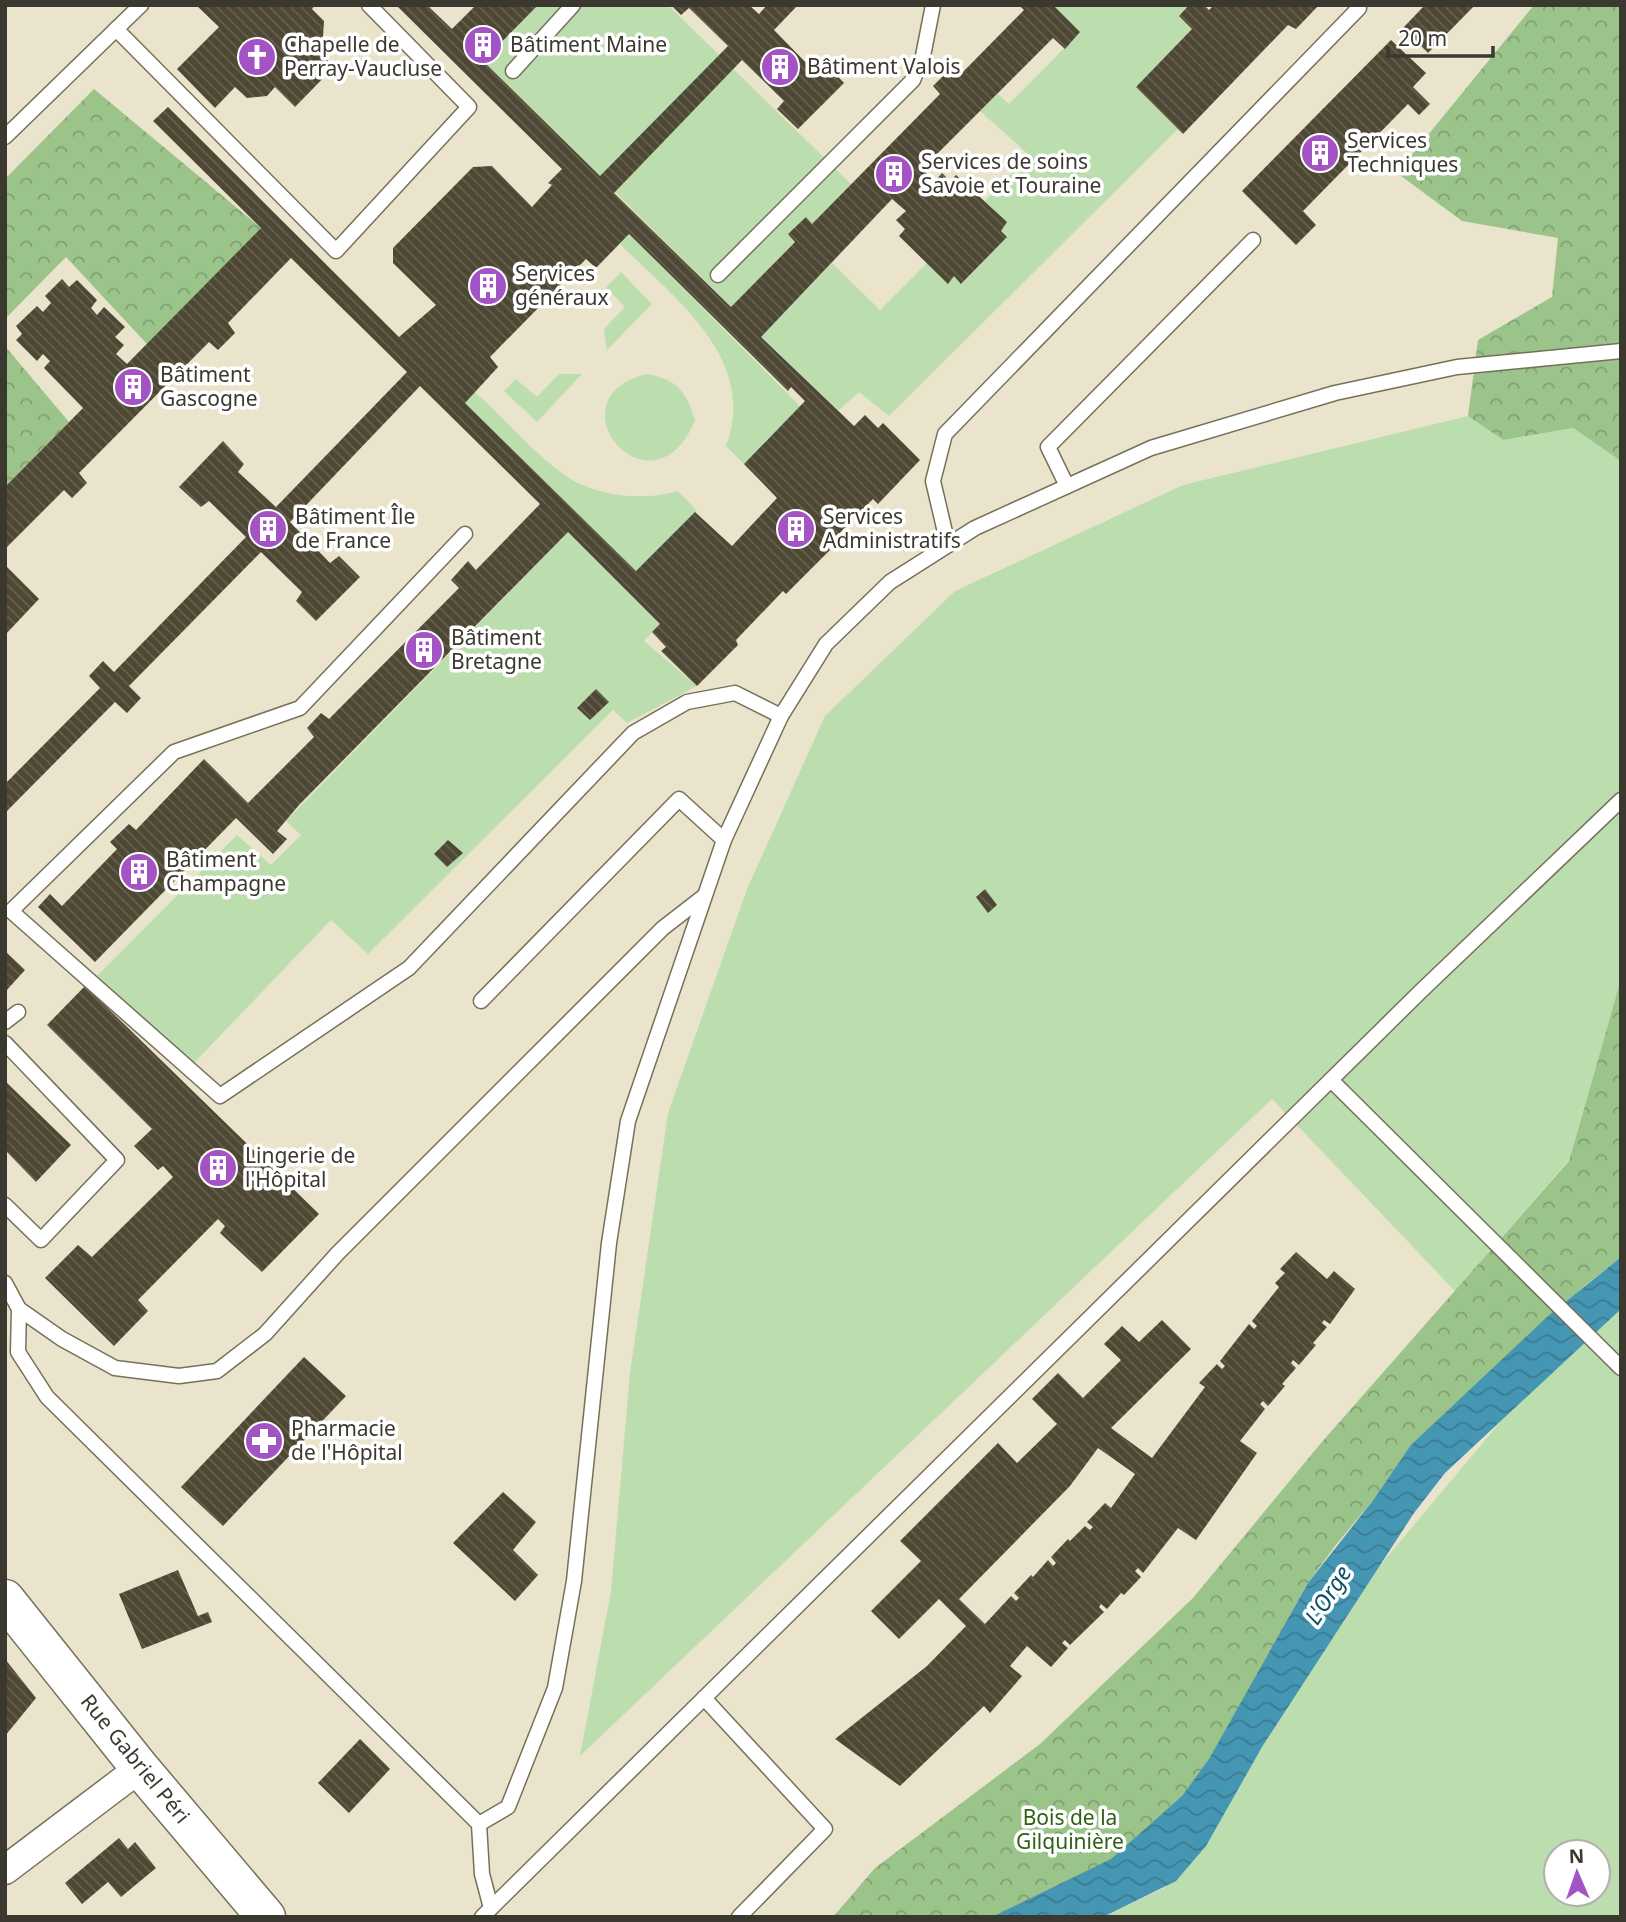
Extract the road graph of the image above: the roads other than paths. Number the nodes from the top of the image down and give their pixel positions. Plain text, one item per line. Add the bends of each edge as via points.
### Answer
1 (141, 5) edge
2 (369, 5) edge
3 (573, 5) edge
4 (933, 5) edge
5 (1356, 5) edge
6 (116, 30) junction
7 (513, 71) dead end
8 (5, 137) edge
9 (1253, 240) dead end
10 (718, 275) dead end
11 (1621, 351) edge
12 (1067, 486) junction
13 (466, 534) dead end
14 (948, 545) junction
15 (781, 716) junction
16 (1621, 800) edge
17 (724, 841) junction
18 (705, 896) junction
19 (481, 1001) dead end
20 (18, 1012) dead end
21 (5, 1022) edge
22 (5, 1043) edge
23 (1331, 1080) junction
24 (5, 1205) edge
25 (5, 1283) edge
26 (19, 1309) junction
27 (1621, 1368) edge
28 (5, 1599) edge
29 (704, 1698) junction
30 (140, 1768) junction
31 (480, 1824) junction
32 (5, 1870) edge
33 (487, 1913) edge
34 (266, 1917) edge
35 (739, 1917) edge

1 - 6 lane
2 - 6 lane via 469,107 336,251
3 - 7 lane
4 - 10 lane via 913,80
5 - 14 lane via 1359,8 945,434 933,481
6 - 8 lane
9 - 12 lane via 1048,447
11 - 12 lane via 1457,367 1335,393 1151,448
12 - 14 lane
13 - 15 lane via 300,708 174,752 11,911 220,1096 409,968 633,733 687,702 735,694
14 - 15 lane via 890,582 826,644
15 - 17 lane
16 - 23 lane
17 - 18 lane
17 - 19 lane via 680,799
18 - 26 lane via 653,937 337,1254 265,1334 217,1371 179,1376 115,1368
18 - 31 lane via 628,1121 610,1243 574,1581 555,1688 508,1807
20 - 21 lane
22 - 24 lane via 117,1160 41,1240
23 - 27 lane
23 - 29 lane
25 - 26 lane
26 - 31 lane via 18,1352 47,1397
28 - 30 main road, Rue Gabriel Péri
29 - 33 lane
29 - 35 lane via 825,1829
30 - 32 street
30 - 34 main road, Rue Gabriel Péri
31 - 33 lane

